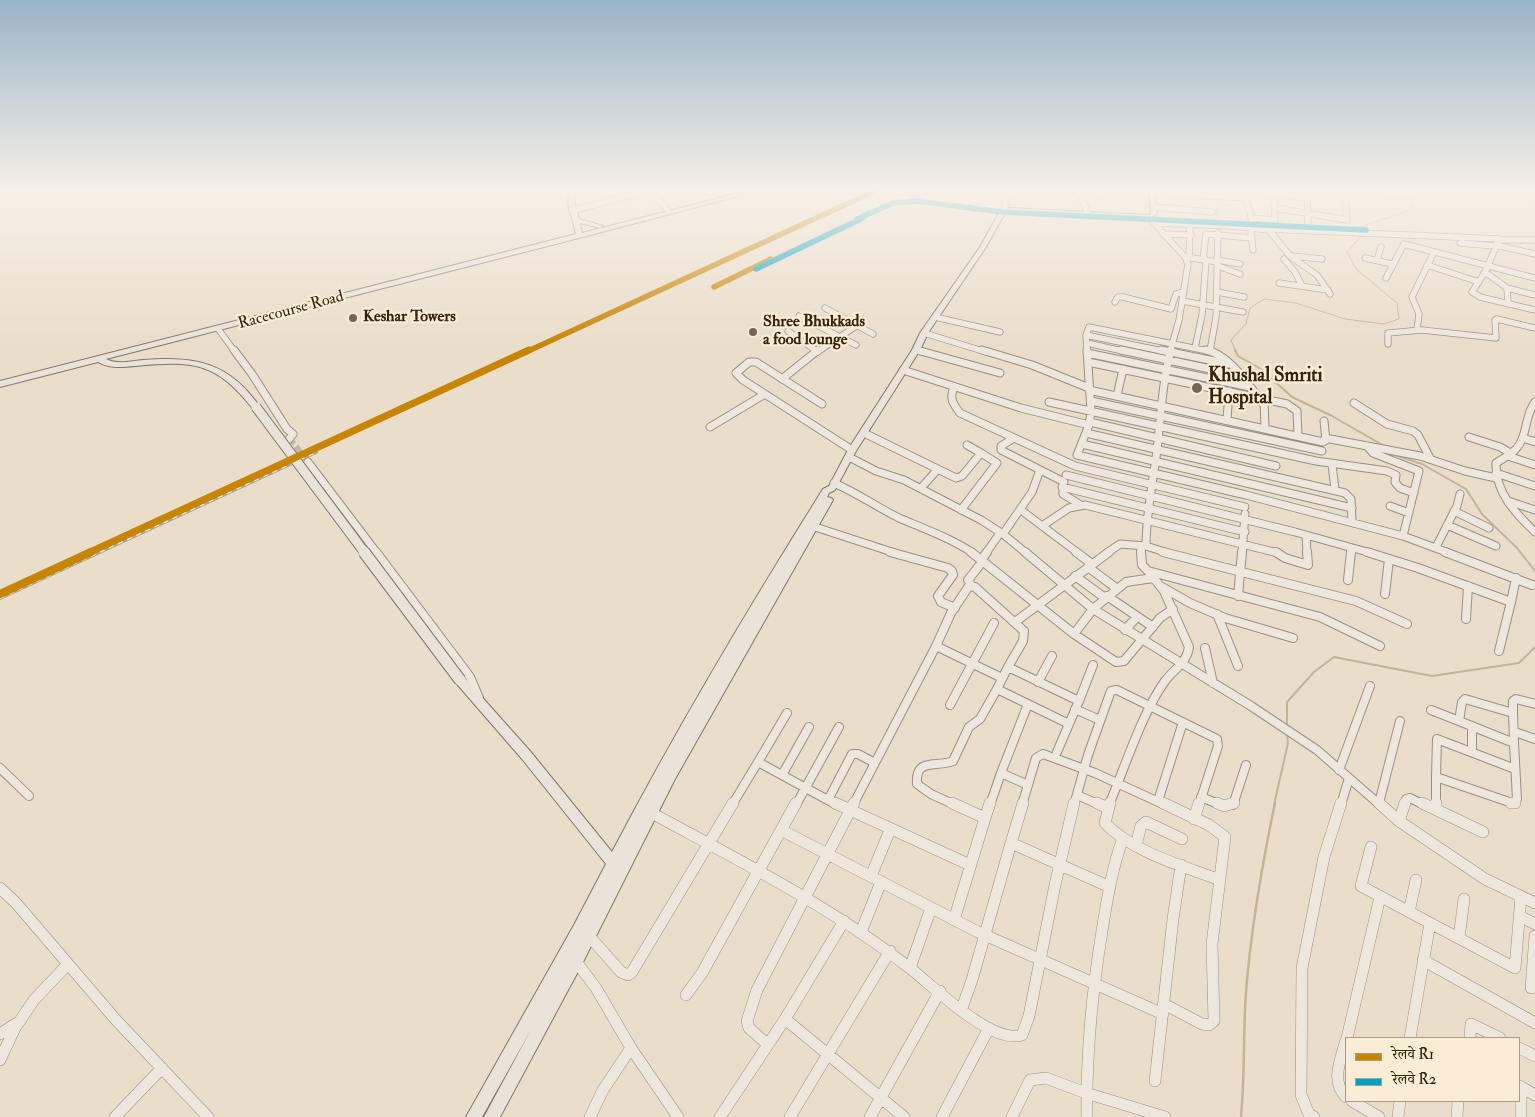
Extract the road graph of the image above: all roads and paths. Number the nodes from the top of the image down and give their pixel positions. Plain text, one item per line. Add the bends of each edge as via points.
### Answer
1 (546, 241) edge
2 (553, 241) edge
3 (987, 241) edge
4 (1205, 241) edge
5 (1218, 241) edge
6 (1253, 241) edge
7 (1279, 241) edge
8 (1499, 241) edge
9 (1170, 242) joint
10 (1190, 242) joint
11 (1460, 244) dead end
12 (1496, 245) junction
13 (1381, 247) dead end
14 (1254, 250) dead end
15 (1434, 252) junction
16 (1535, 254) edge
17 (1290, 256) junction
18 (1187, 257) junction
19 (1365, 258) dead end
20 (1284, 259) dead end
21 (1322, 259) dead end
22 (1204, 260) junction
23 (1377, 260) junction
24 (1218, 263) junction
25 (1240, 264) dead end
26 (1392, 264) junction
27 (1428, 265) junction
28 (1486, 269) junction
29 (1240, 274) dead end
30 (1386, 278) dead end
31 (1535, 278) edge
32 (1479, 282) junction
33 (1279, 283) dead end
34 (1302, 286) junction
35 (1507, 288) junction
36 (1184, 292) junction
37 (1217, 292) junction
38 (1535, 295) edge
39 (1244, 297) dead end
40 (1182, 301) junction
41 (1116, 302) dead end
42 (1508, 304) junction
43 (1203, 305) junction
44 (1216, 307) junction
45 (825, 308) dead end
46 (1535, 310) edge
47 (1243, 312) dead end
48 (799, 316) dead end
49 (935, 317) junction
50 (856, 326) junction
51 (218, 328) junction
52 (1535, 328) edge
53 (1417, 330) junction
54 (788, 331) dead end
55 (1000, 332) dead end
56 (924, 333) junction
57 (873, 334) dead end
58 (1086, 335) junction
59 (840, 337) junction
60 (1087, 343) junction
61 (1173, 343) junction
62 (1388, 344) dead end
63 (856, 346) dead end
64 (1194, 348) junction
65 (916, 350) junction
66 (819, 351) junction
67 (1171, 351) junction
68 (1210, 351) junction
69 (1088, 353) junction
70 (98, 359) junction
71 (1168, 360) junction
72 (1088, 362) junction
73 (1230, 364) junction
74 (1123, 369) junction
75 (1166, 369) junction
76 (902, 370) junction
77 (1000, 373) dead end
78 (1238, 374) junction
79 (1165, 378) junction
80 (782, 379) junction
81 (0, 380) edge
82 (0, 384) edge
83 (954, 387) junction
84 (1250, 387) junction
85 (1089, 389) junction
86 (1229, 391) junction
87 (765, 394) junction
88 (1118, 396) junction
89 (1262, 398) junction
90 (1091, 400) junction
91 (1049, 402) dead end
92 (1535, 402) edge
93 (1354, 403) dead end
94 (822, 404) dead end
95 (1160, 406) junction
96 (1091, 411) junction
97 (1159, 416) junction
98 (1227, 420) junction
99 (1324, 421) dead end
100 (1089, 423) junction
101 (1247, 425) junction
102 (710, 427) dead end
103 (1159, 427) junction
104 (1265, 429) junction
105 (864, 432) junction
106 (1086, 433) junction
107 (1247, 435) junction
108 (1298, 436) junction
109 (1469, 437) dead end
110 (1014, 438) junction
111 (1158, 438) junction
112 (1325, 438) junction
113 (1523, 438) junction
114 (290, 439) tunnel mouth
115 (1535, 442) edge
116 (1082, 444) junction
117 (967, 445) dead end
118 (1367, 446) junction
119 (1247, 447) junction
120 (1000, 448) junction
121 (1157, 449) junction
122 (1322, 452) dead end
123 (851, 453) junction
124 (984, 455) junction
125 (1077, 455) junction
126 (1510, 455) junction
127 (1430, 458) junction
128 (1247, 459) junction
129 (308, 462) tunnel mouth
130 (1156, 462) junction
131 (1072, 464) junction
132 (1332, 464) junction
133 (1535, 465) edge
134 (1276, 466) dead end
135 (938, 469) junction
136 (1040, 470) junction
137 (1247, 470) junction
138 (1154, 472) junction
139 (1496, 475) junction
140 (1064, 481) junction
141 (1246, 484) junction
142 (1152, 485) junction
143 (833, 486) junction
144 (1535, 486) edge
145 (921, 488) junction
146 (1335, 490) junction
147 (1414, 493) junction
148 (1460, 494) dead end
149 (1246, 495) junction
150 (1150, 496) junction
151 (1508, 502) junction
152 (1079, 504) junction
153 (1390, 506) dead end
154 (1245, 507) junction
155 (1148, 508) junction
156 (1352, 508) junction
157 (962, 510) junction
158 (1021, 510) junction
159 (1535, 510) edge
160 (1454, 511) junction
161 (1409, 513) junction
162 (1245, 519) junction
163 (1146, 520) junction
164 (1352, 522) junction
165 (809, 525) junction
166 (1042, 526) junction
167 (1447, 526) junction
168 (1489, 528) dead end
169 (1245, 532) junction
170 (1535, 532) edge
171 (1001, 534) junction
172 (1306, 535) junction
173 (1403, 536) junction
174 (1243, 544) junction
175 (1496, 546) dead end
176 (1143, 547) junction
177 (1436, 547) junction
178 (1352, 548) junction
179 (1389, 559) junction
180 (980, 562) junction
181 (1090, 565) junction
182 (1239, 572) junction
183 (1150, 575) junction
184 (1075, 576) junction
185 (1516, 578) junction
186 (1348, 580) dead end
187 (971, 585) junction
188 (1063, 585) junction
189 (1532, 585) dead end
190 (1468, 586) junction
191 (1162, 587) junction
192 (1116, 588) junction
193 (1385, 594) dead end
194 (1238, 596) junction
195 (1106, 597) junction
196 (1511, 602) junction
197 (1038, 605) junction
198 (955, 608) junction
199 (1093, 609) junction
200 (1173, 609) junction
201 (1217, 614) junction
202 (1137, 616) junction
203 (1466, 619) dead end
204 (1015, 622) junction
205 (994, 623) dead end
206 (1407, 624) dead end
207 (1153, 627) junction
208 (1125, 630) junction
209 (1074, 634) junction
210 (1293, 638) dead end
211 (1141, 640) junction
212 (936, 646) junction
213 (1380, 646) dead end
214 (1205, 648) dead end
215 (1499, 651) dead end
216 (1052, 656) dead end
217 (972, 663) junction
218 (1181, 664) junction
219 (1209, 664) junction
220 (1093, 665) dead end
221 (1238, 666) dead end
222 (1008, 667) junction
223 (1199, 675) junction
224 (1002, 678) junction
225 (1038, 682) junction
226 (1213, 683) junction
227 (1370, 686) dead end
228 (997, 689) junction
229 (482, 704) junction
230 (1028, 704) junction
231 (1535, 704) edge
232 (950, 705) dead end
233 (1077, 705) junction
234 (1151, 706) junction
235 (1431, 710) dead end
236 (1513, 712) junction
237 (787, 713) dead end
238 (1100, 720) junction
239 (1400, 721) dead end
240 (1458, 721) junction
241 (1184, 722) junction
242 (1068, 724) junction
243 (1472, 726) junction
244 (809, 727) dead end
245 (839, 727) dead end
246 (1515, 732) junction
247 (1535, 739) edge
248 (1515, 743) junction
249 (1057, 752) dead end
250 (1472, 752) junction
251 (758, 762) junction
252 (875, 763) junction
253 (1246, 765) dead end
254 (1084, 767) junction
255 (0, 768) edge
256 (1336, 768) junction
257 (1515, 769) junction
258 (1001, 773) junction
259 (782, 775) junction
260 (1436, 777) junction
261 (1349, 778) junction
262 (1119, 782) junction
263 (1028, 785) junction
264 (805, 788) junction
265 (1077, 795) junction
266 (28, 796) dead end
267 (1201, 797) junction
268 (828, 800) junction
269 (1158, 801) junction
270 (1379, 803) junction
271 (1108, 808) junction
272 (1436, 809) junction
273 (647, 810) junction
274 (851, 812) junction
275 (985, 818) junction
276 (1194, 818) junction
277 (1399, 822) junction
278 (781, 830) junction
279 (890, 830) junction
280 (1483, 832) dead end
281 (1122, 838) junction
282 (1182, 840) dead end
283 (1011, 843) junction
284 (710, 844) junction
285 (1136, 845) junction
286 (1371, 847) dead end
287 (828, 854) junction
288 (970, 864) junction
289 (1060, 864) junction
290 (1181, 865) junction
291 (618, 868) junction
292 (758, 870) junction
293 (871, 876) junction
294 (1220, 880) junction
295 (1416, 880) dead end
296 (881, 882) junction
297 (1110, 887) junction
298 (0, 888) edge
299 (1380, 896) junction
300 (1522, 897) junction
301 (806, 899) junction
302 (1464, 899) dead end
303 (1535, 903) edge
304 (931, 908) junction
305 (1409, 912) junction
306 (1520, 916) junction
307 (954, 920) junction
308 (844, 921) junction
309 (1430, 924) junction
310 (1535, 924) edge
311 (861, 932) junction
312 (984, 934) junction
313 (589, 936) junction
314 (1535, 936) edge
315 (1458, 938) junction
316 (567, 951) junction
317 (890, 952) junction
318 (1041, 959) junction
319 (1423, 960) junction
320 (576, 961) junction
321 (68, 964) junction
322 (910, 968) junction
323 (1093, 982) junction
324 (1531, 988) dead end
325 (940, 991) junction
326 (686, 996) dead end
327 (962, 1008) junction
328 (1164, 1009) junction
329 (785, 1019) junction
330 (20, 1020) junction
331 (1535, 1023) edge
332 (989, 1028) junction
333 (0, 1034) edge
334 (1346, 1037) edge
335 (1410, 1037) edge
336 (1470, 1037) edge
337 (1498, 1037) edge
338 (1345, 1043) edge
339 (767, 1044) junction
340 (632, 1048) junction
341 (1520, 1048) edge
342 (829, 1055) junction
343 (1535, 1056) edge
344 (0, 1060) edge
345 (162, 1068) junction
346 (1155, 1081) dead end
347 (1520, 1087) edge
348 (1086, 1093) junction
349 (1535, 1094) edge
350 (1345, 1096) edge
351 (881, 1097) junction
352 (1354, 1102) edge
353 (1400, 1102) edge
354 (1458, 1102) edge
355 (115, 1117) edge
356 (208, 1117) edge
357 (474, 1117) edge
358 (492, 1117) edge
359 (590, 1117) edge
360 (678, 1117) edge
361 (720, 1117) edge
362 (790, 1117) edge
363 (870, 1117) edge
364 (904, 1117) edge
365 (942, 1117) edge
366 (1012, 1117) edge
367 (1087, 1117) edge
368 (1164, 1117) edge
369 (1314, 1117) edge
370 (1379, 1117) edge
371 (1398, 1117) edge
372 (1457, 1117) edge
373 (1521, 1117) edge

1 - 51 main road, Racecourse Road
2 - 51 main road, Racecourse Road
3 - 49 main road
4 - 22 street
5 - 24 street
6 - 14 street
7 - 17 street
8 - 12 street
9 - 10 street
9 - 18 street
10 - 18 street
11 - 12 street
12 - 16 street
12 - 28 street
13 - 23 street
15 - 26 street via 1404,244
15 - 27 street
15 - 28 street
17 - 21 street
17 - 34 street via 1317,275 1329,292
18 - 22 street
18 - 36 street
19 - 23 street
20 - 34 street
22 - 24 street
22 - 43 street
23 - 26 street
24 - 25 street
24 - 29 street
24 - 37 street
26 - 30 street
27 - 32 street
27 - 53 street via 1412,300 1419,314
28 - 31 street
28 - 32 street
28 - 35 street
32 - 42 street via 1473,294
33 - 34 street
35 - 38 street
35 - 42 street
36 - 40 street
36 - 41 street via 1176,294 1171,308 1123,296
37 - 39 street
37 - 44 street
40 - 43 street
40 - 61 street
42 - 46 street
43 - 44 street
43 - 64 street
44 - 47 street
44 - 68 street
45 - 50 street
48 - 59 street
49 - 55 street
49 - 56 main road
50 - 57 street
50 - 59 street
51 - 70 main road, Racecourse Road
51 - 81 main road, Racecourse Road
51 - 114 street via 293,434
52 - 53 street via 1499,319 1495,320 1496,338
53 - 62 street via 1388,333
54 - 66 street
56 - 65 main road
56 - 85 street via 1032,365
58 - 60 street
58 - 61 street via 1087,328 1092,327
58 - 67 street
59 - 63 street
59 - 66 street
60 - 69 street
60 - 71 street
61 - 64 street
61 - 67 street
64 - 68 street
65 - 76 main road
65 - 77 street
66 - 80 street
67 - 71 street
67 - 73 street
68 - 73 street via 1221,355
69 - 72 street
69 - 75 street
70 - 82 main road, Racecourse Road
70 - 229 main road, bridge via 108,366 168,360 209,366 232,379 460,680
71 - 75 street
71 - 78 street
72 - 74 street
72 - 85 street
73 - 78 street
74 - 79 street
74 - 88 street
75 - 79 street
75 - 84 street
76 - 83 street
76 - 105 main road
78 - 84 street
79 - 86 street
79 - 95 street
80 - 87 street via 753,361 737,370 737,376
80 - 94 street
83 - 100 street via 1021,408
83 - 110 street via 951,397 960,413
84 - 89 street
85 - 88 street
85 - 90 street
86 - 89 street
86 - 98 street
87 - 102 street
87 - 123 street
88 - 95 street
89 - 104 street
89 - 108 street via 1296,409
90 - 96 street
90 - 97 street
91 - 96 street
92 - 113 street via 1528,412
93 - 127 street via 1387,424 1413,431
95 - 97 street
95 - 98 street
96 - 100 street
96 - 103 street
97 - 103 street
97 - 107 street
98 - 101 street
99 - 112 street
100 - 106 street
100 - 111 street
101 - 104 street
101 - 107 street
103 - 111 street
103 - 119 street
104 - 108 street
105 - 123 main road
105 - 135 street
106 - 116 street
106 - 121 street
107 - 119 street
107 - 122 street
108 - 112 street via 1323,442
109 - 126 street via 1500,447
110 - 120 street
110 - 131 street
111 - 121 street
111 - 128 street
112 - 118 street
113 - 115 street
113 - 126 street
116 - 125 street
116 - 130 street
117 - 124 street
118 - 127 street
118 - 147 street via 1373,454 1419,471
119 - 128 street
119 - 132 street
120 - 124 street
120 - 136 street
121 - 130 street
121 - 137 street
123 - 143 main road
123 - 145 street via 876,471
124 - 135 street via 959,478
124 - 157 street via 996,463
125 - 131 street
125 - 138 street
126 - 133 street
126 - 139 street via 1496,463
127 - 139 street via 1455,468
128 - 134 street
128 - 137 street
129 - 229 street via 470,677
130 - 138 street
130 - 141 street
131 - 140 street
131 - 142 street
132 - 146 street
132 - 147 street via 1392,472 1397,486
135 - 145 street
136 - 140 street
136 - 158 street
137 - 141 street
137 - 146 street
138 - 142 street
138 - 149 street
139 - 144 street
139 - 151 street
140 - 150 street
140 - 152 street via 1063,494
140 - 155 street
141 - 149 street
141 - 156 street
142 - 150 street
142 - 154 street
143 - 165 main road via 832,496
143 - 180 street via 859,494 952,540
145 - 157 street
146 - 156 street via 1349,496
147 - 161 street
148 - 160 street
149 - 154 street
149 - 164 street
150 - 155 street
150 - 162 street
151 - 159 street
151 - 170 street
152 - 163 street
152 - 166 street
153 - 161 street
154 - 162 street
155 - 163 street
155 - 169 street
156 - 164 street
157 - 171 street
158 - 166 street
158 - 171 street
160 - 167 street
160 - 168 street
161 - 173 street
162 - 169 street
162 - 172 street
163 - 174 street
163 - 176 street
164 - 173 street
165 - 198 street via 948,568 953,576 938,596 941,602
165 - 273 main road
166 - 181 street
167 - 175 street
167 - 177 street
169 - 174 street
171 - 180 street
171 - 188 street
172 - 174 street via 1308,565
172 - 178 street
173 - 177 street
174 - 182 street
176 - 181 street via 1120,544
176 - 182 street
176 - 183 street via 1142,565
177 - 185 street
178 - 179 street
178 - 186 street
179 - 190 street
179 - 193 street
180 - 187 street via 968,580
180 - 197 street
181 - 184 street
181 - 192 street
182 - 194 street
182 - 206 street via 1356,601
183 - 191 street
183 - 192 street
183 - 194 street
184 - 188 street
184 - 195 street
185 - 189 street
185 - 196 street
187 - 198 street
187 - 204 street
188 - 197 street
188 - 199 street
190 - 196 street
190 - 203 street
191 - 200 street
191 - 201 street
192 - 195 street
194 - 213 street via 1320,617
195 - 199 street
195 - 202 street
196 - 215 street
197 - 204 street
197 - 209 street
198 - 212 street
199 - 208 street
199 - 209 street
200 - 207 street
200 - 218 street via 1189,647
201 - 210 street
201 - 221 street
202 - 207 street
202 - 208 street
204 - 222 street via 1024,636
205 - 217 street
207 - 211 street
208 - 211 street
209 - 211 street via 1120,663
211 - 218 street
212 - 217 street
212 - 252 street
214 - 219 street
216 - 225 street
217 - 224 street
217 - 232 street
218 - 223 street
218 - 234 street via 1165,681
219 - 223 street
219 - 226 street
220 - 233 street
222 - 224 street
222 - 225 street
223 - 226 street
224 - 228 street
225 - 233 street
226 - 256 street via 1317,750
227 - 256 street
228 - 230 street
228 - 275 street via 980,719 969,727 953,762 946,765 928,763 922,767 916,780 931,794
229 - 291 main road
230 - 242 street
230 - 258 street
231 - 236 street via 1516,699
233 - 238 street
233 - 242 street
234 - 238 street via 1113,690
234 - 241 street
234 - 262 street
235 - 240 street
236 - 240 street via 1465,700
236 - 246 street
237 - 251 street
238 - 254 street
239 - 270 street
240 - 243 street
241 - 267 street via 1213,736 1218,742
241 - 269 street
242 - 249 street
243 - 248 street
243 - 250 street
244 - 259 street
245 - 264 street
246 - 247 street
246 - 248 street
248 - 257 street
250 - 257 street
250 - 260 street via 1437,739
251 - 259 street
251 - 284 street
252 - 268 street via 852,754
252 - 274 street
253 - 267 street via 1233,805 1224,806
254 - 262 street
254 - 263 street via 1043,754 1036,758
254 - 265 street
255 - 266 street
256 - 261 street
257 - 260 street via 1515,804
258 - 263 street
258 - 275 street
259 - 264 street
260 - 272 street
261 - 270 street
261 - 369 street via 1324,857 1302,968 1301,1096 1309,1114
262 - 269 street
262 - 271 street
263 - 283 street
264 - 268 street
264 - 278 street
265 - 271 street
265 - 289 street
267 - 276 street
268 - 274 street
269 - 276 street
270 - 277 street
271 - 281 street via 1104,822
272 - 277 street via 1406,799
272 - 280 street
273 - 284 street
273 - 291 main road
274 - 279 street
274 - 287 street
275 - 288 street
276 - 294 street via 1225,837
277 - 300 street via 1484,879
278 - 287 street
278 - 292 street
279 - 288 street
279 - 293 street
281 - 285 street
281 - 297 street
282 - 285 street via 1146,822 1141,826
283 - 289 street
283 - 312 street
284 - 292 street
284 - 313 street via 628,975 621,972
285 - 290 street
286 - 299 street via 1361,886
287 - 293 street
287 - 301 street
288 - 307 street
289 - 297 street
289 - 318 street
290 - 294 street
290 - 328 street
291 - 313 main road
291 - 316 main road
292 - 301 street
292 - 326 street
293 - 296 street
294 - 328 street via 1212,944 1214,1021 1209,1025 1202,1024
295 - 305 street
296 - 304 street
296 - 311 street
297 - 323 street
298 - 321 street
299 - 305 street
299 - 334 street
300 - 303 street
300 - 306 street
301 - 308 street
301 - 339 street via 750,1009 749,1028
302 - 315 street
304 - 307 street
304 - 322 street
305 - 309 street
306 - 310 street
306 - 315 street via 1515,968
307 - 312 street
308 - 311 street
308 - 329 street
309 - 315 street
309 - 319 street
311 - 317 street
312 - 318 street
312 - 327 street
313 - 320 main road
314 - 324 street
316 - 320 street
316 - 357 main road
317 - 322 street
317 - 342 street
318 - 323 street
318 - 332 street via 1022,1035 1006,1036
319 - 331 street
319 - 335 street
320 - 340 street
320 - 358 main road
321 - 330 street via 37,996
321 - 345 street
322 - 325 street
323 - 328 street
323 - 348 street via 1085,1068
325 - 327 street
325 - 351 street
327 - 332 street
328 - 346 street
329 - 339 street
329 - 342 street
330 - 333 street
330 - 344 street
332 - 365 street
336 - 337 street via 1471,1024
338 - 350 street via 1337,1076 1337,1084
339 - 361 street
340 - 359 street via 603,1090
340 - 360 street
341 - 343 street
342 - 351 street
342 - 362 street
345 - 355 street
345 - 356 street
347 - 349 street
347 - 373 street
348 - 366 street via 1046,1078 1030,1080
348 - 367 street
348 - 368 street
351 - 363 street
351 - 364 street
352 - 370 street
353 - 371 street
354 - 372 street

